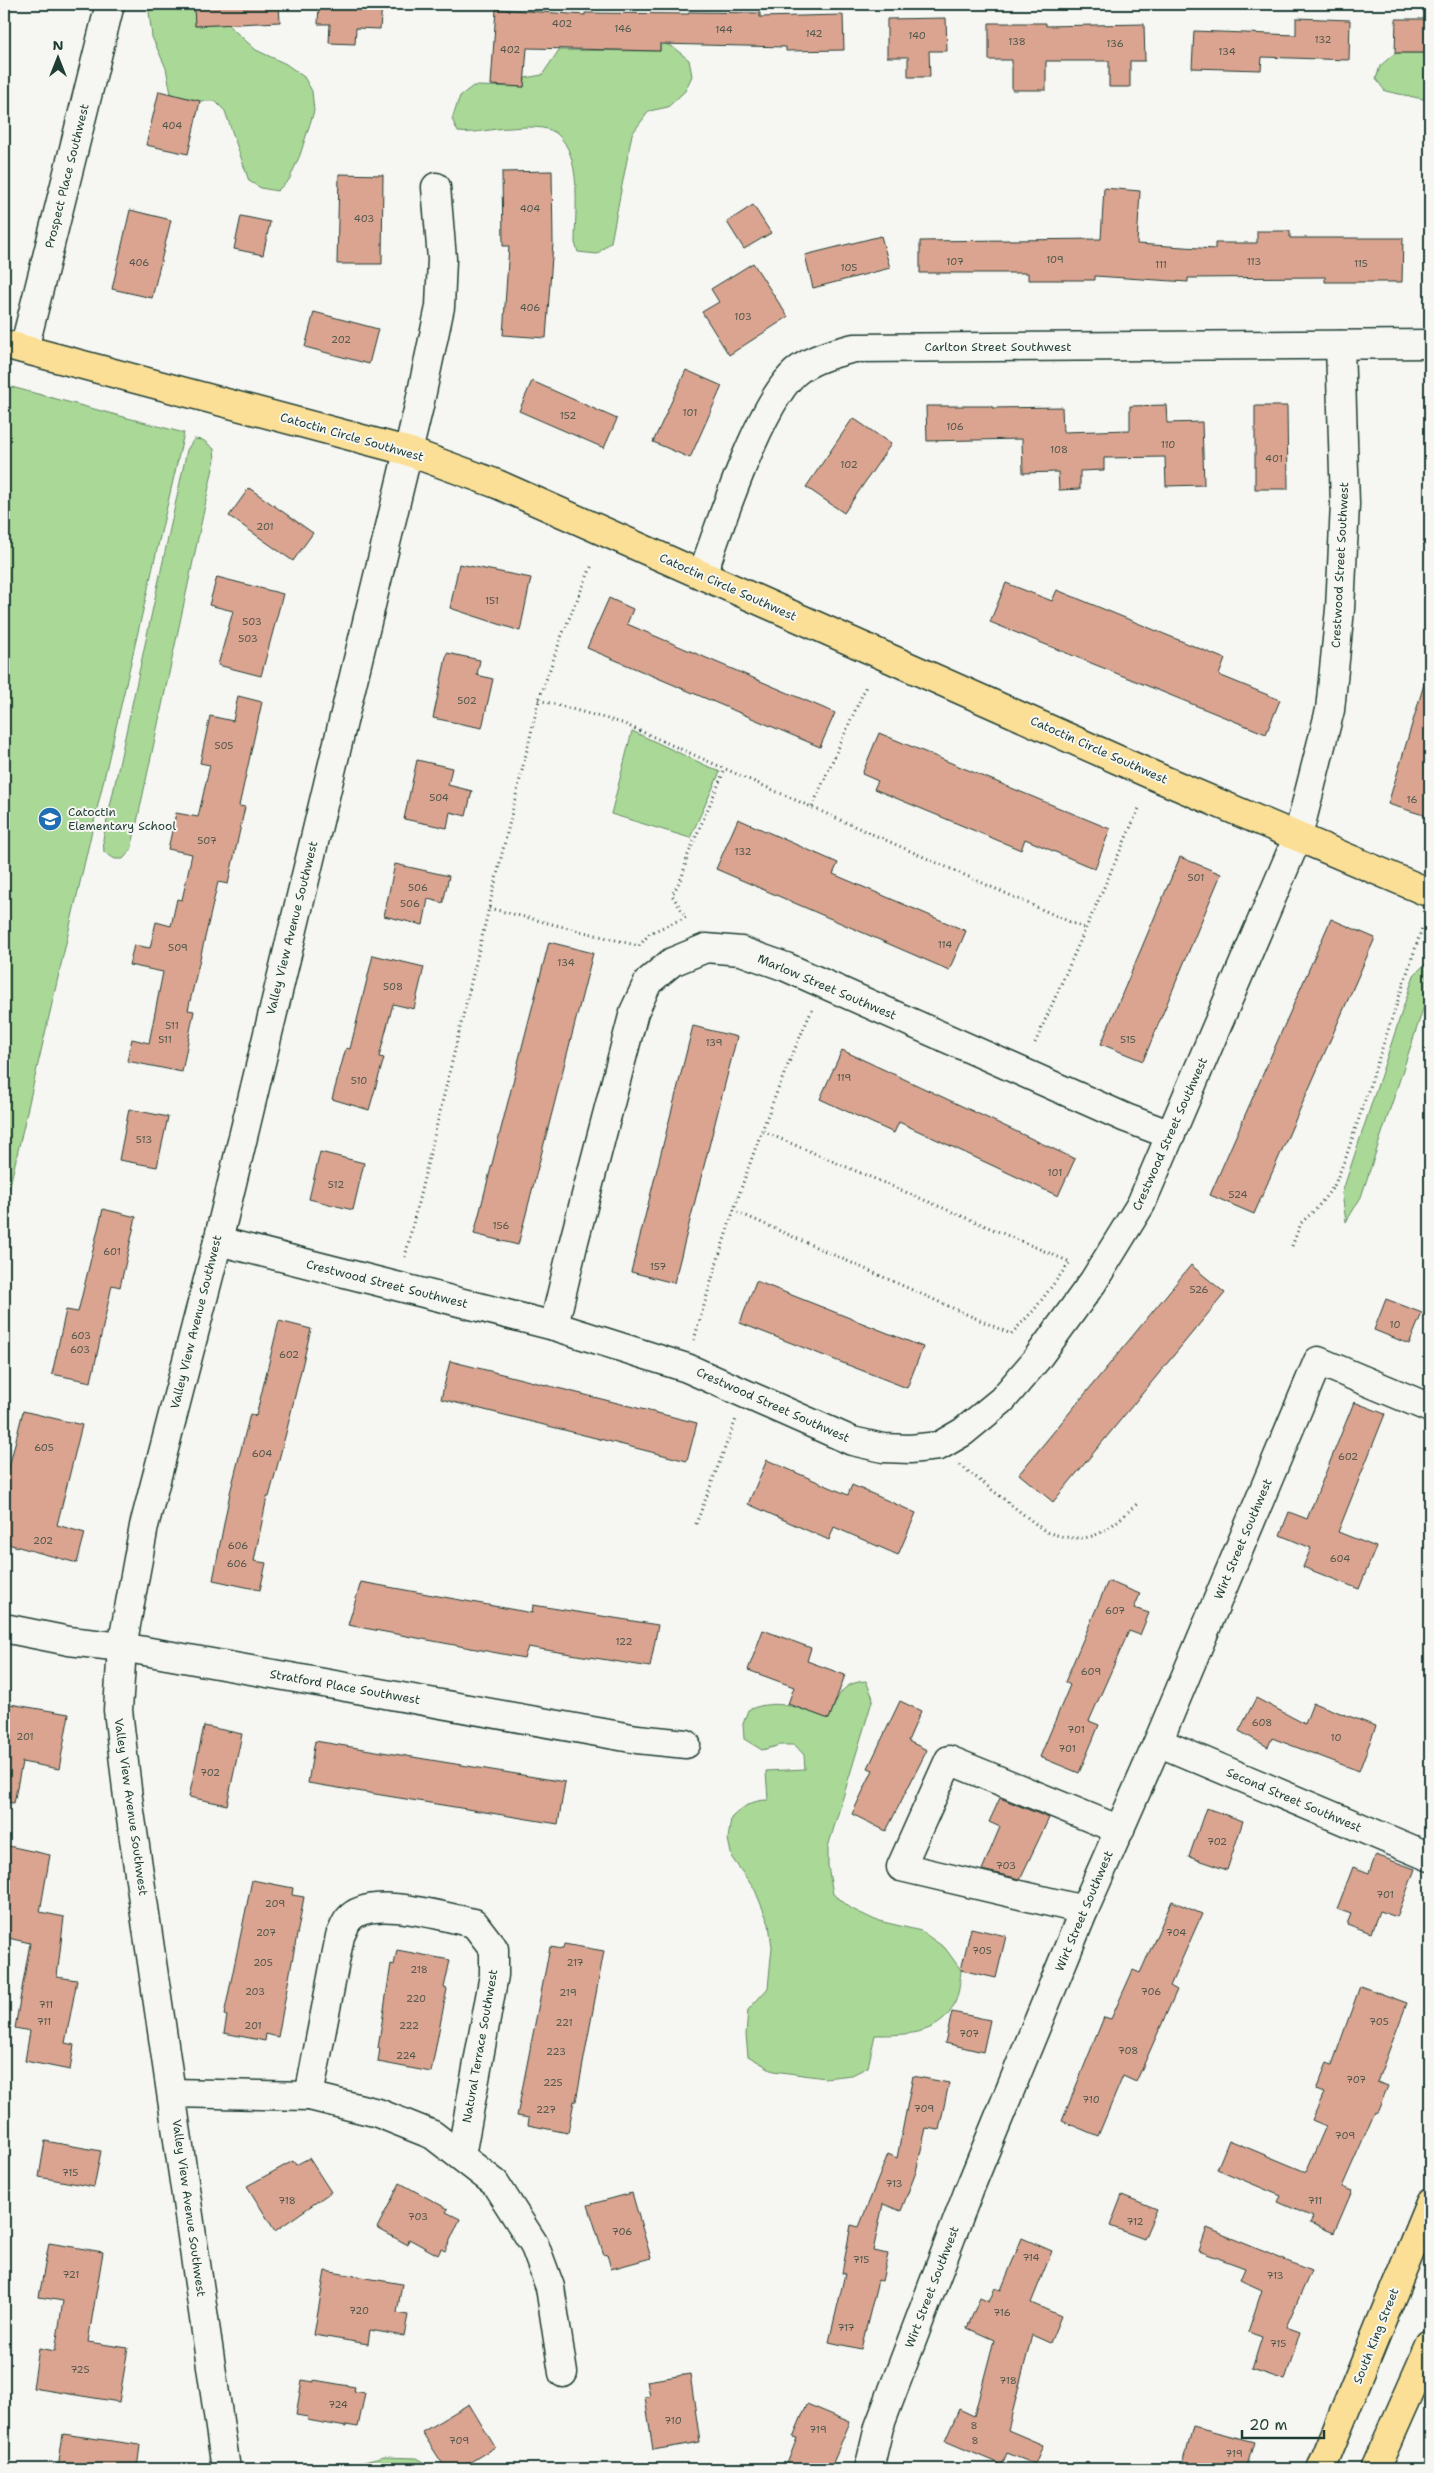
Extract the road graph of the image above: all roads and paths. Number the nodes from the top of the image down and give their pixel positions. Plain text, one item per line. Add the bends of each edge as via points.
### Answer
1 (110, 4) edge
2 (436, 187) dead end
3 (1430, 344) edge
4 (1340, 345) junction
5 (14, 346) edge
6 (407, 451) junction
7 (592, 565) dead end
8 (702, 575) junction
9 (866, 686) dead end
10 (540, 700) junction
11 (726, 769) junction
12 (1140, 806) dead end
13 (812, 807) junction
14 (1298, 836) junction
15 (1430, 893) edge
16 (489, 908) junction
17 (1422, 928) dead end
18 (1086, 929) junction
19 (812, 1010) dead end
20 (1035, 1043) dead end
21 (762, 1131) junction
22 (1171, 1135) junction
23 (733, 1210) junction
24 (218, 1241) junction
25 (1292, 1246) dead end
26 (405, 1257) dead end
27 (554, 1326) junction
28 (694, 1340) dead end
29 (1430, 1408) edge
30 (744, 1420) dead end
31 (956, 1462) dead end
32 (1138, 1504) dead end
33 (696, 1524) dead end
34 (4, 1628) edge
35 (122, 1647) junction
36 (1158, 1742) junction
37 (686, 1744) dead end
38 (1120, 1830) junction
39 (1430, 1857) edge
40 (1084, 1910) junction
41 (172, 2093) junction
42 (309, 2096) junction
43 (461, 2156) junction
44 (1430, 2203) edge
45 (1430, 2345) edge
46 (563, 2373) dead end
47 (226, 2469) edge
48 (869, 2469) edge
49 (1321, 2469) edge
50 (1374, 2469) edge

1 - 5 street, Prospect Place Southwest
2 - 6 street, Valley View Avenue Southwest via 442,258 440,307
3 - 4 street, Carlton Street Southwest
4 - 8 street, Carlton Street Southwest via 854,348 825,355 800,368 770,406 736,482
4 - 14 street, Crestwood Street Southwest via 1345,504 1340,609 1330,710
5 - 6 main road, Catoctin Circle Southwest
6 - 8 main road, Catoctin Circle Southwest via 497,484
6 - 24 street, Valley View Avenue Southwest
7 - 10 path via 562,635
8 - 14 main road, Catoctin Circle Southwest via 1159,778
9 - 13 path
10 - 11 path via 622,723
10 - 16 path
11 - 13 path
11 - 16 path via 672,895 686,917 650,933 639,946
12 - 18 path
13 - 18 path
14 - 15 main road, Catoctin Circle Southwest
14 - 22 street, Crestwood Street Southwest
16 - 26 path
17 - 25 path via 1343,1164 1334,1186 1316,1210 1301,1223
18 - 20 path
19 - 21 path via 782,1075
21 - 23 path
21 - 23 path via 1070,1262 1012,1334
22 - 27 street, Crestwood Street Southwest via 1141,1204 1093,1282 1036,1360 1002,1400 963,1432 938,1446 883,1448 852,1441 687,1368
22 - 27 street, Marlow Street Southwest via 786,967 741,951 706,948 672,962 648,982 634,1012
23 - 28 path
24 - 27 street, Crestwood Street Southwest
24 - 35 street, Valley View Avenue Southwest via 144,1526
29 - 36 street, Wirt Street Southwest via 1318,1361
30 - 33 path via 737,1416
31 - 32 path via 1046,1532 1062,1537 1079,1540 1094,1536 1109,1529
34 - 35 street, Stratford Place Southwest via 69,1641
35 - 37 street, Stratford Place Southwest via 637,1739
35 - 41 street, Valley View Avenue Southwest via 118,1710
36 - 38 street, Wirt Street Southwest
36 - 39 street, Second Street Southwest
38 - 40 street, Wirt Street Southwest
38 - 40 street via 949,1760 901,1867
40 - 48 street, Wirt Street Southwest via 966,2199 879,2426
41 - 42 street
41 - 47 street, Valley View Avenue Southwest
42 - 43 street via 378,2113 434,2135
42 - 43 street, Natural Terrace Southwest via 340,1936 350,1918 366,1909 383,1906 474,1923 494,1949 494,1975
43 - 46 street via 495,2183 534,2244 550,2287
44 - 49 main road, South King Street
45 - 50 main road

